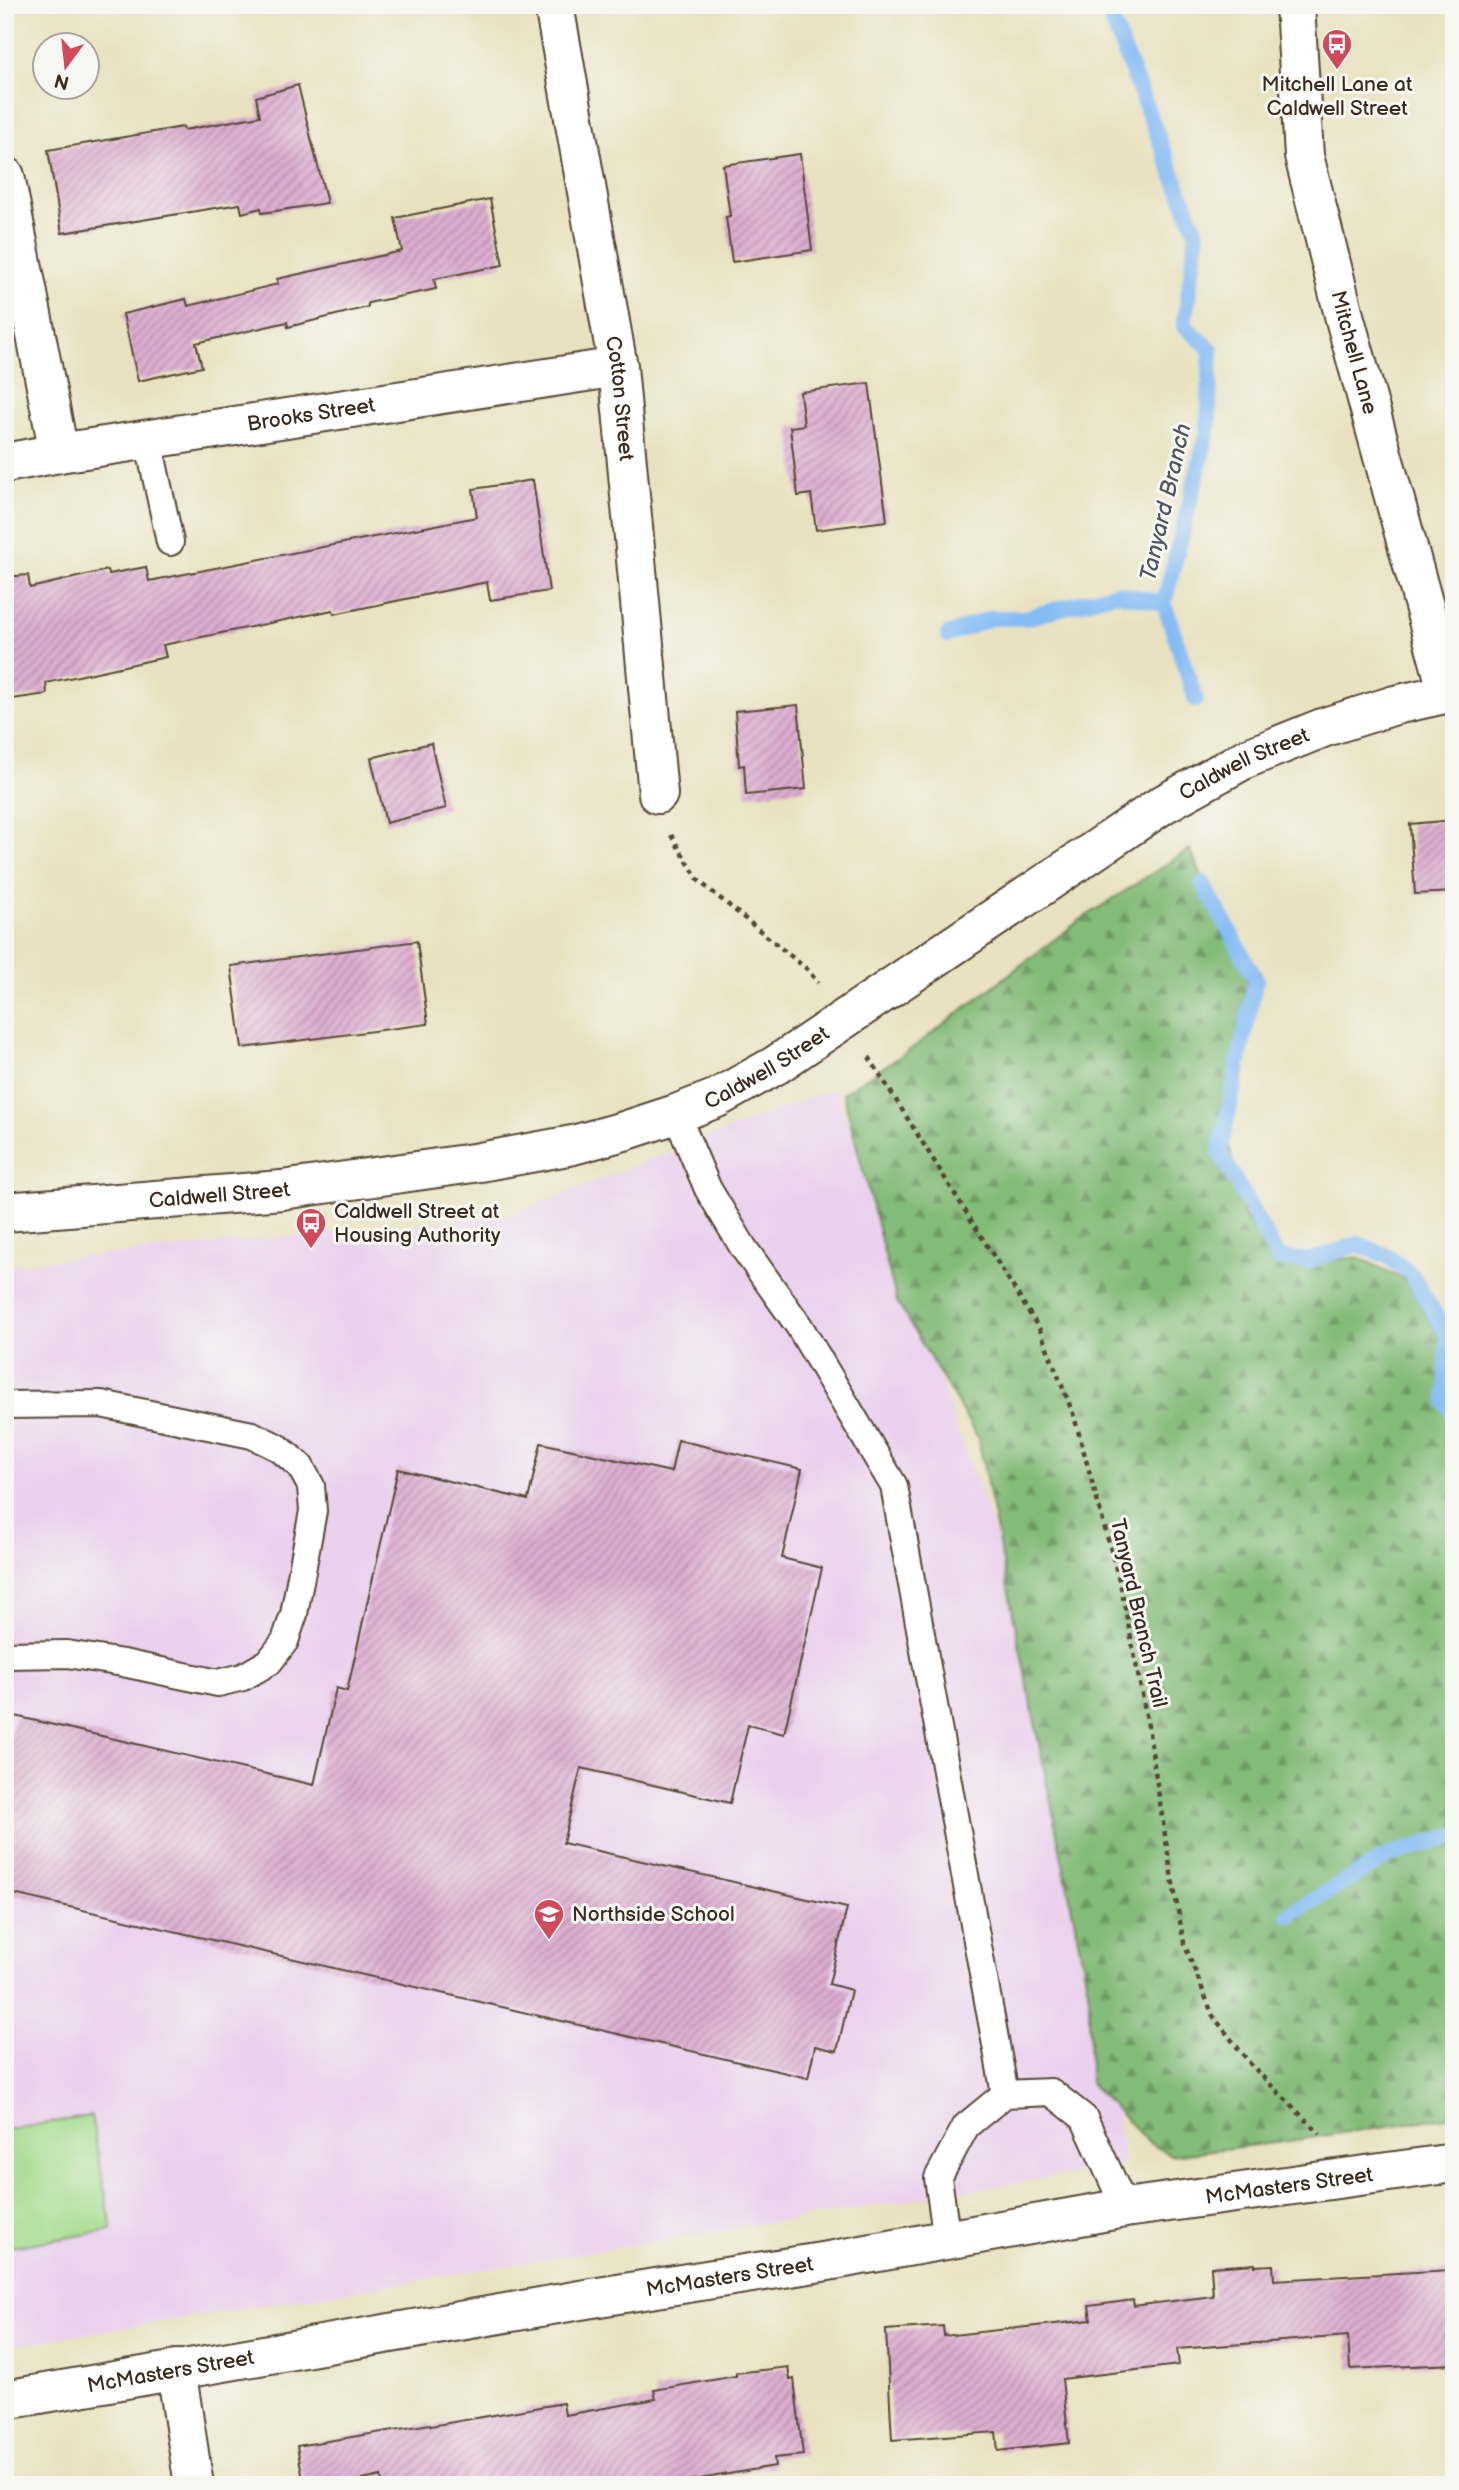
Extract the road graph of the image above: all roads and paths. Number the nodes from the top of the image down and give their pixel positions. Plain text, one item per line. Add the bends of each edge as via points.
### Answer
1 (554, 5) edge
2 (1295, 5) edge
3 (5, 176) edge
4 (618, 367) junction
5 (148, 439) junction
6 (59, 453) junction
7 (5, 463) edge
8 (170, 542) dead end
9 (1451, 692) edge
10 (658, 794) joint
11 (812, 974) dead end
12 (864, 1049) dead end
13 (676, 1114) junction
14 (5, 1212) edge
15 (5, 1405) edge
16 (10, 1657) edge
17 (1005, 2094) junction
18 (1454, 2163) edge
19 (1363, 2176) junction
20 (1125, 2208) junction
21 (947, 2241) junction
22 (176, 2369) junction
23 (5, 2400) edge
24 (194, 2485) edge

1 - 4 street, Cotton Street
2 - 9 street, Mitchell Lane via 1304,156 1345,319
3 - 6 street
4 - 5 street, Brooks Street
4 - 10 street, Cotton Street
5 - 6 street, Brooks Street
5 - 8 lane
6 - 7 street, Brooks Street
9 - 13 street, Caldwell Street via 1325,727 1245,759 1162,805 776,1065 717,1098
10 - 11 path via 674,842 699,881
12 - 19 path, Tanyard Branch Trail via 1040,1330 1074,1416 1121,1587 1184,1943 1213,2016 1252,2066
13 - 14 street, Caldwell Street via 573,1145 480,1162 282,1190
13 - 17 lane via 708,1189 799,1326 894,1486
15 - 16 lane via 101,1404 252,1435 300,1465 311,1486 313,1511 285,1641 270,1662 243,1677 218,1683 67,1654
17 - 20 lane via 1051,2092 1084,2118
17 - 21 lane via 966,2126 938,2178
18 - 19 street, McMasters Street
19 - 20 street, McMasters Street
20 - 21 street, McMasters Street
21 - 22 street, McMasters Street
22 - 23 street, McMasters Street
22 - 24 street

